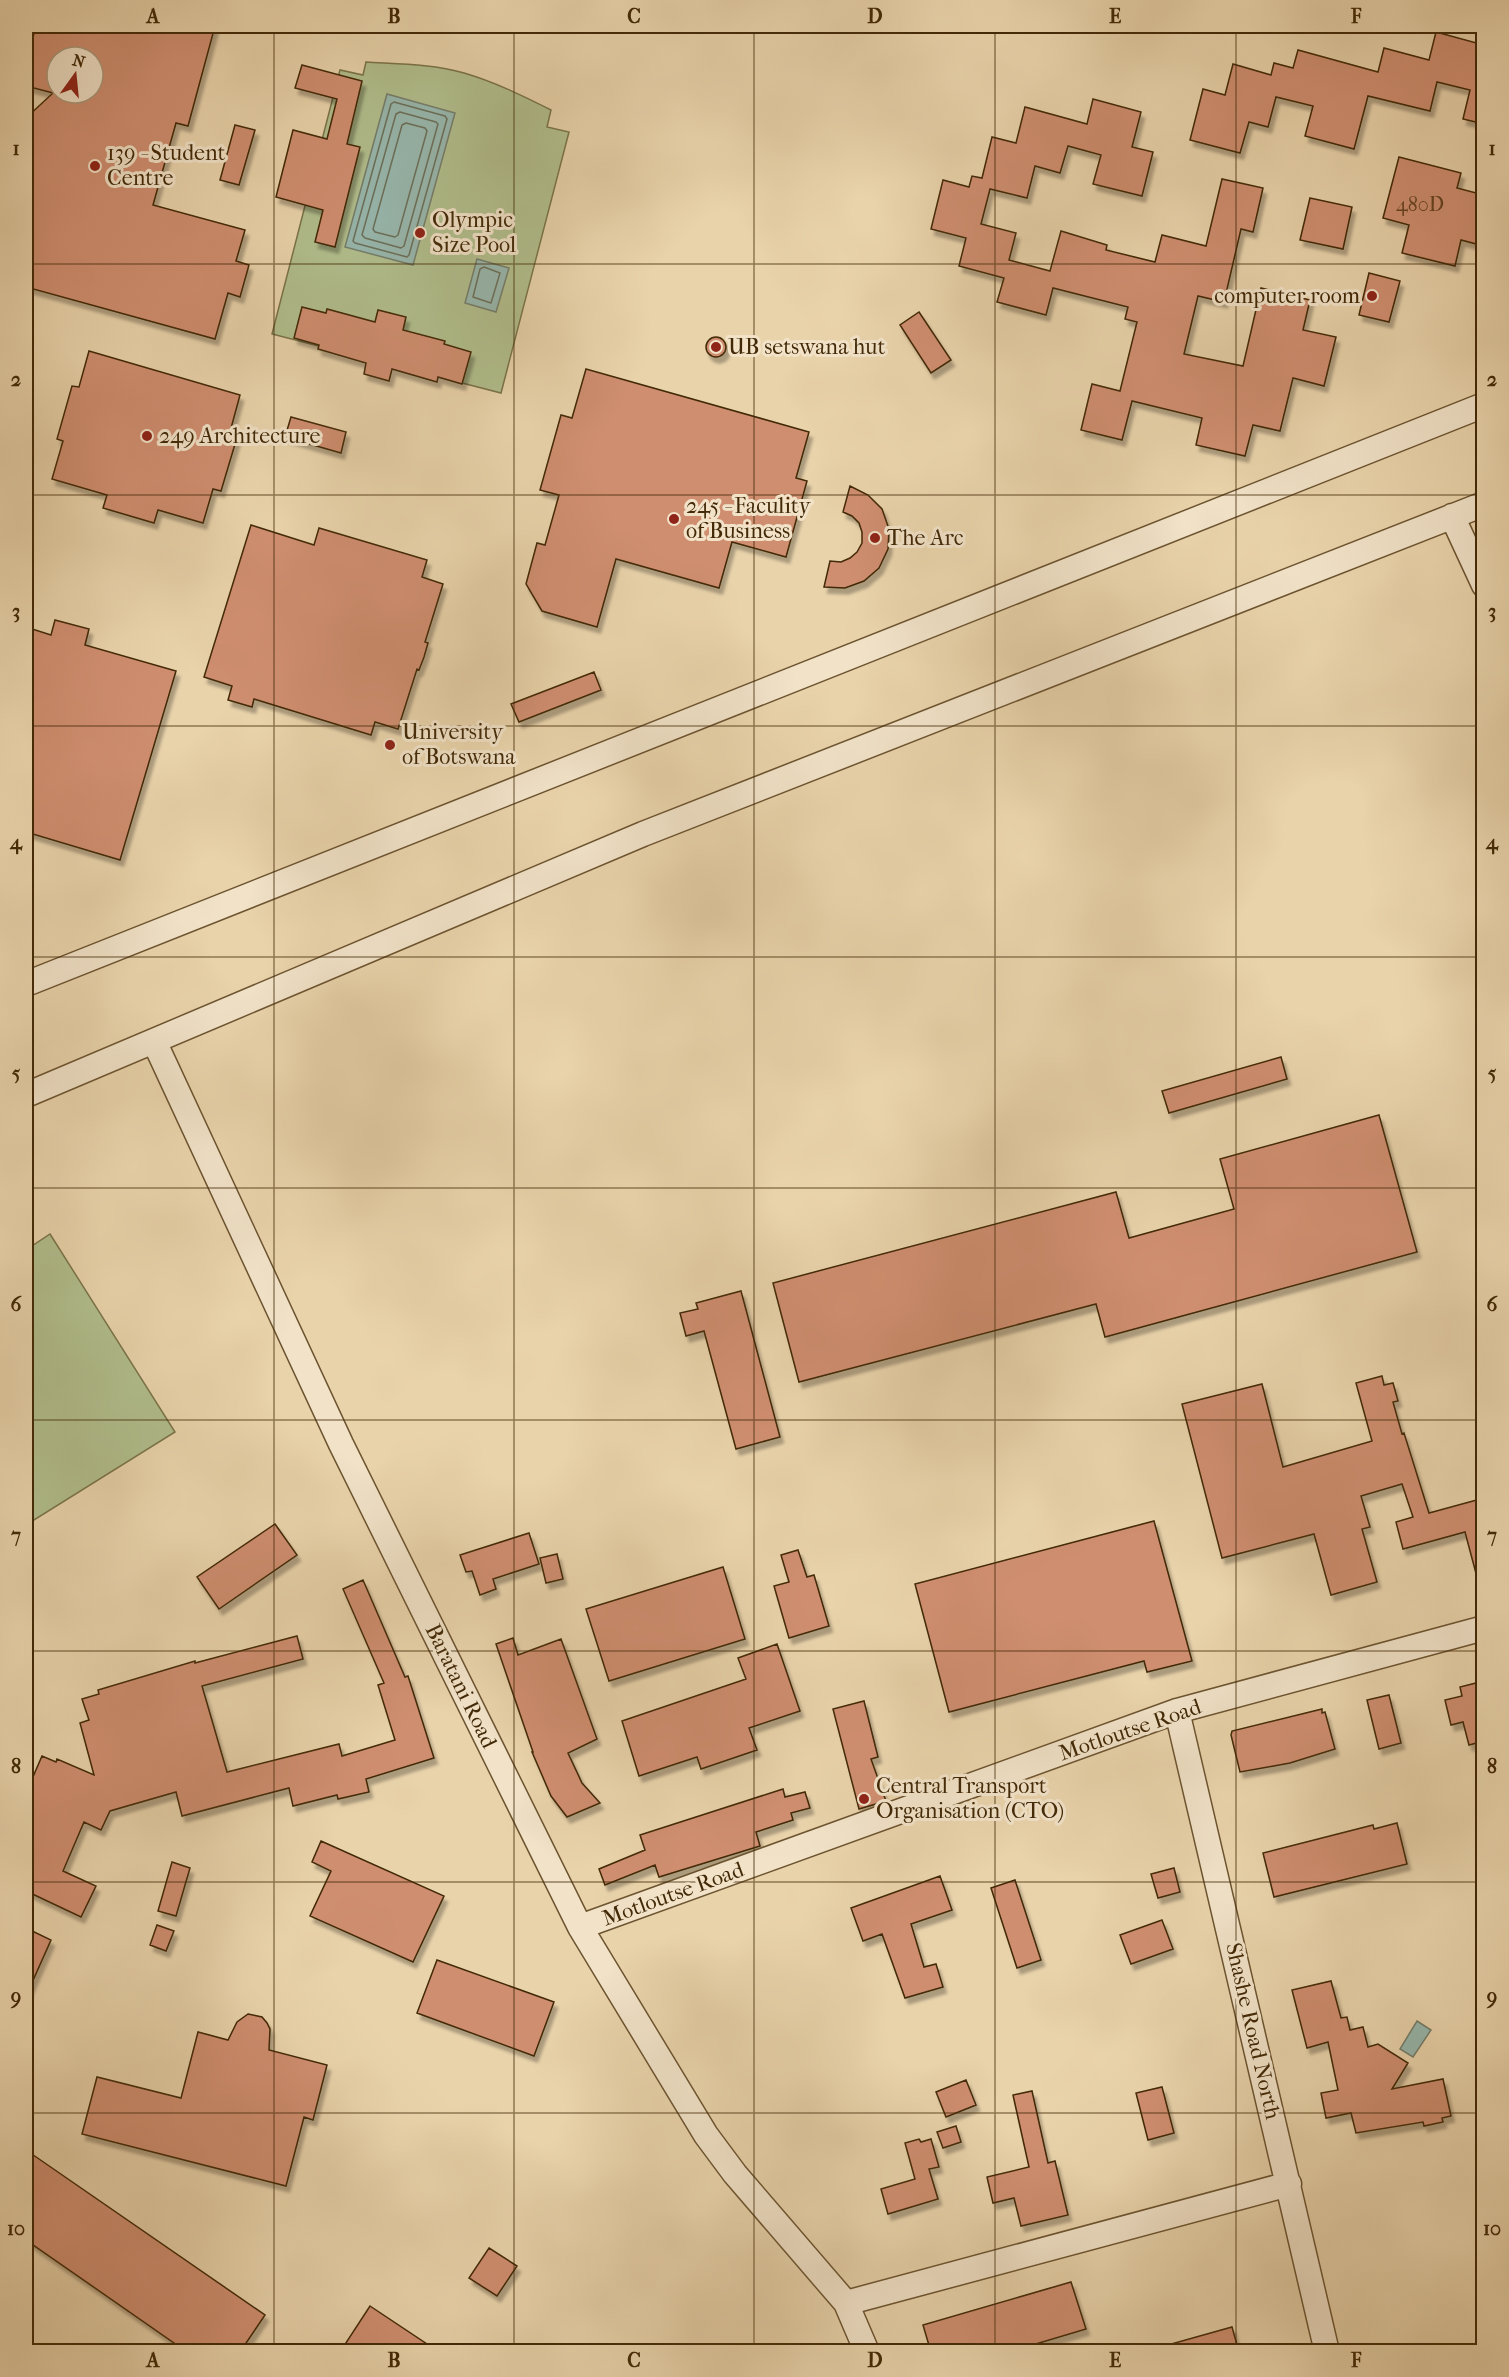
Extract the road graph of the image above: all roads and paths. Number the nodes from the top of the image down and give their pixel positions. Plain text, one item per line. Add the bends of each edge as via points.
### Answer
1 (1484, 405) edge
2 (1484, 504) edge
3 (1452, 516) junction
4 (1484, 585) edge
5 (26, 984) edge
6 (154, 1041) junction
7 (26, 1095) edge
8 (1484, 1628) edge
9 (1177, 1711) junction
10 (580, 1927) junction
11 (1289, 2184) junction
12 (846, 2303) junction
13 (867, 2352) edge
14 (1327, 2352) edge

1 - 5 street
2 - 3 street
3 - 4 street
3 - 6 street via 643,834
6 - 7 street
6 - 10 street, Baratani Road via 341,1444
8 - 9 street, Motloutse Road
9 - 10 street, Motloutse Road
9 - 11 street, Shashe Road North
10 - 12 street, Baratani Road via 706,2135
11 - 12 street
11 - 14 street, Shashe Road North
12 - 13 street, Baratani Road

